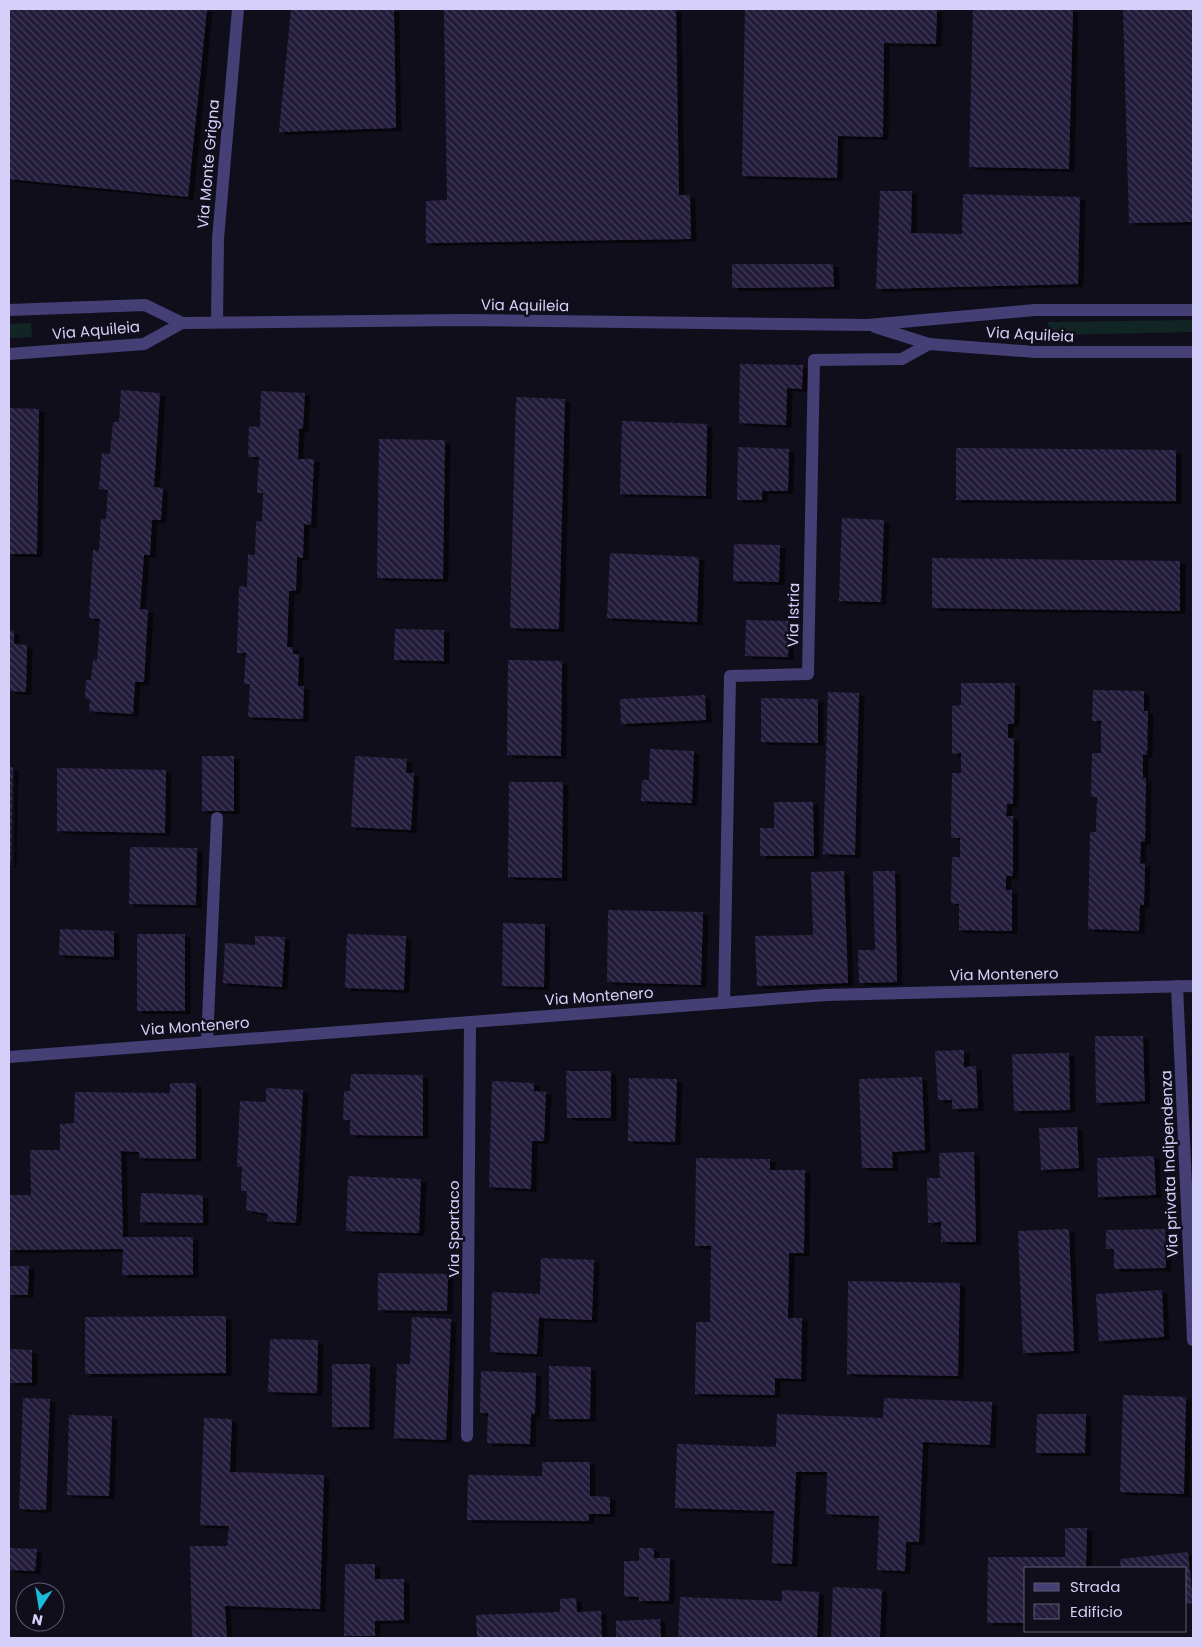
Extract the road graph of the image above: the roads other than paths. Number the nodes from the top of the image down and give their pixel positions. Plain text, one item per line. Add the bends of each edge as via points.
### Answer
1 (238, 9) edge
2 (9, 310) edge
3 (1193, 310) edge
4 (217, 322) junction
5 (182, 323) junction
6 (868, 325) junction
7 (928, 344) junction
8 (1193, 352) edge
9 (9, 354) edge
10 (218, 818) dead end
11 (1177, 986) junction
12 (1193, 986) edge
13 (724, 1003) junction
14 (470, 1022) junction
15 (208, 1042) junction
16 (9, 1057) edge
17 (1193, 1340) edge
18 (467, 1436) dead end

1 - 4 street, Via Monte Grigna via 218,239
2 - 5 street, Via Aquileia via 146,305
3 - 6 street, Via Aquileia via 1036,310
4 - 5 street, Via Aquileia
4 - 6 street, Via Aquileia via 462,320
5 - 9 street, Via Aquileia via 144,344
6 - 7 street, Via Aquileia
7 - 8 street, Via Aquileia via 1036,352
7 - 13 street, Via Istria via 902,359 814,360 808,674 730,676
10 - 15 street
11 - 12 street, Via Montenero
11 - 13 street, Via Montenero via 826,995
11 - 17 street, Via privata Indipendenza
13 - 14 street, Via Montenero
14 - 15 street, Via Montenero
14 - 18 street, Via Spartaco
15 - 16 street, Via Montenero

